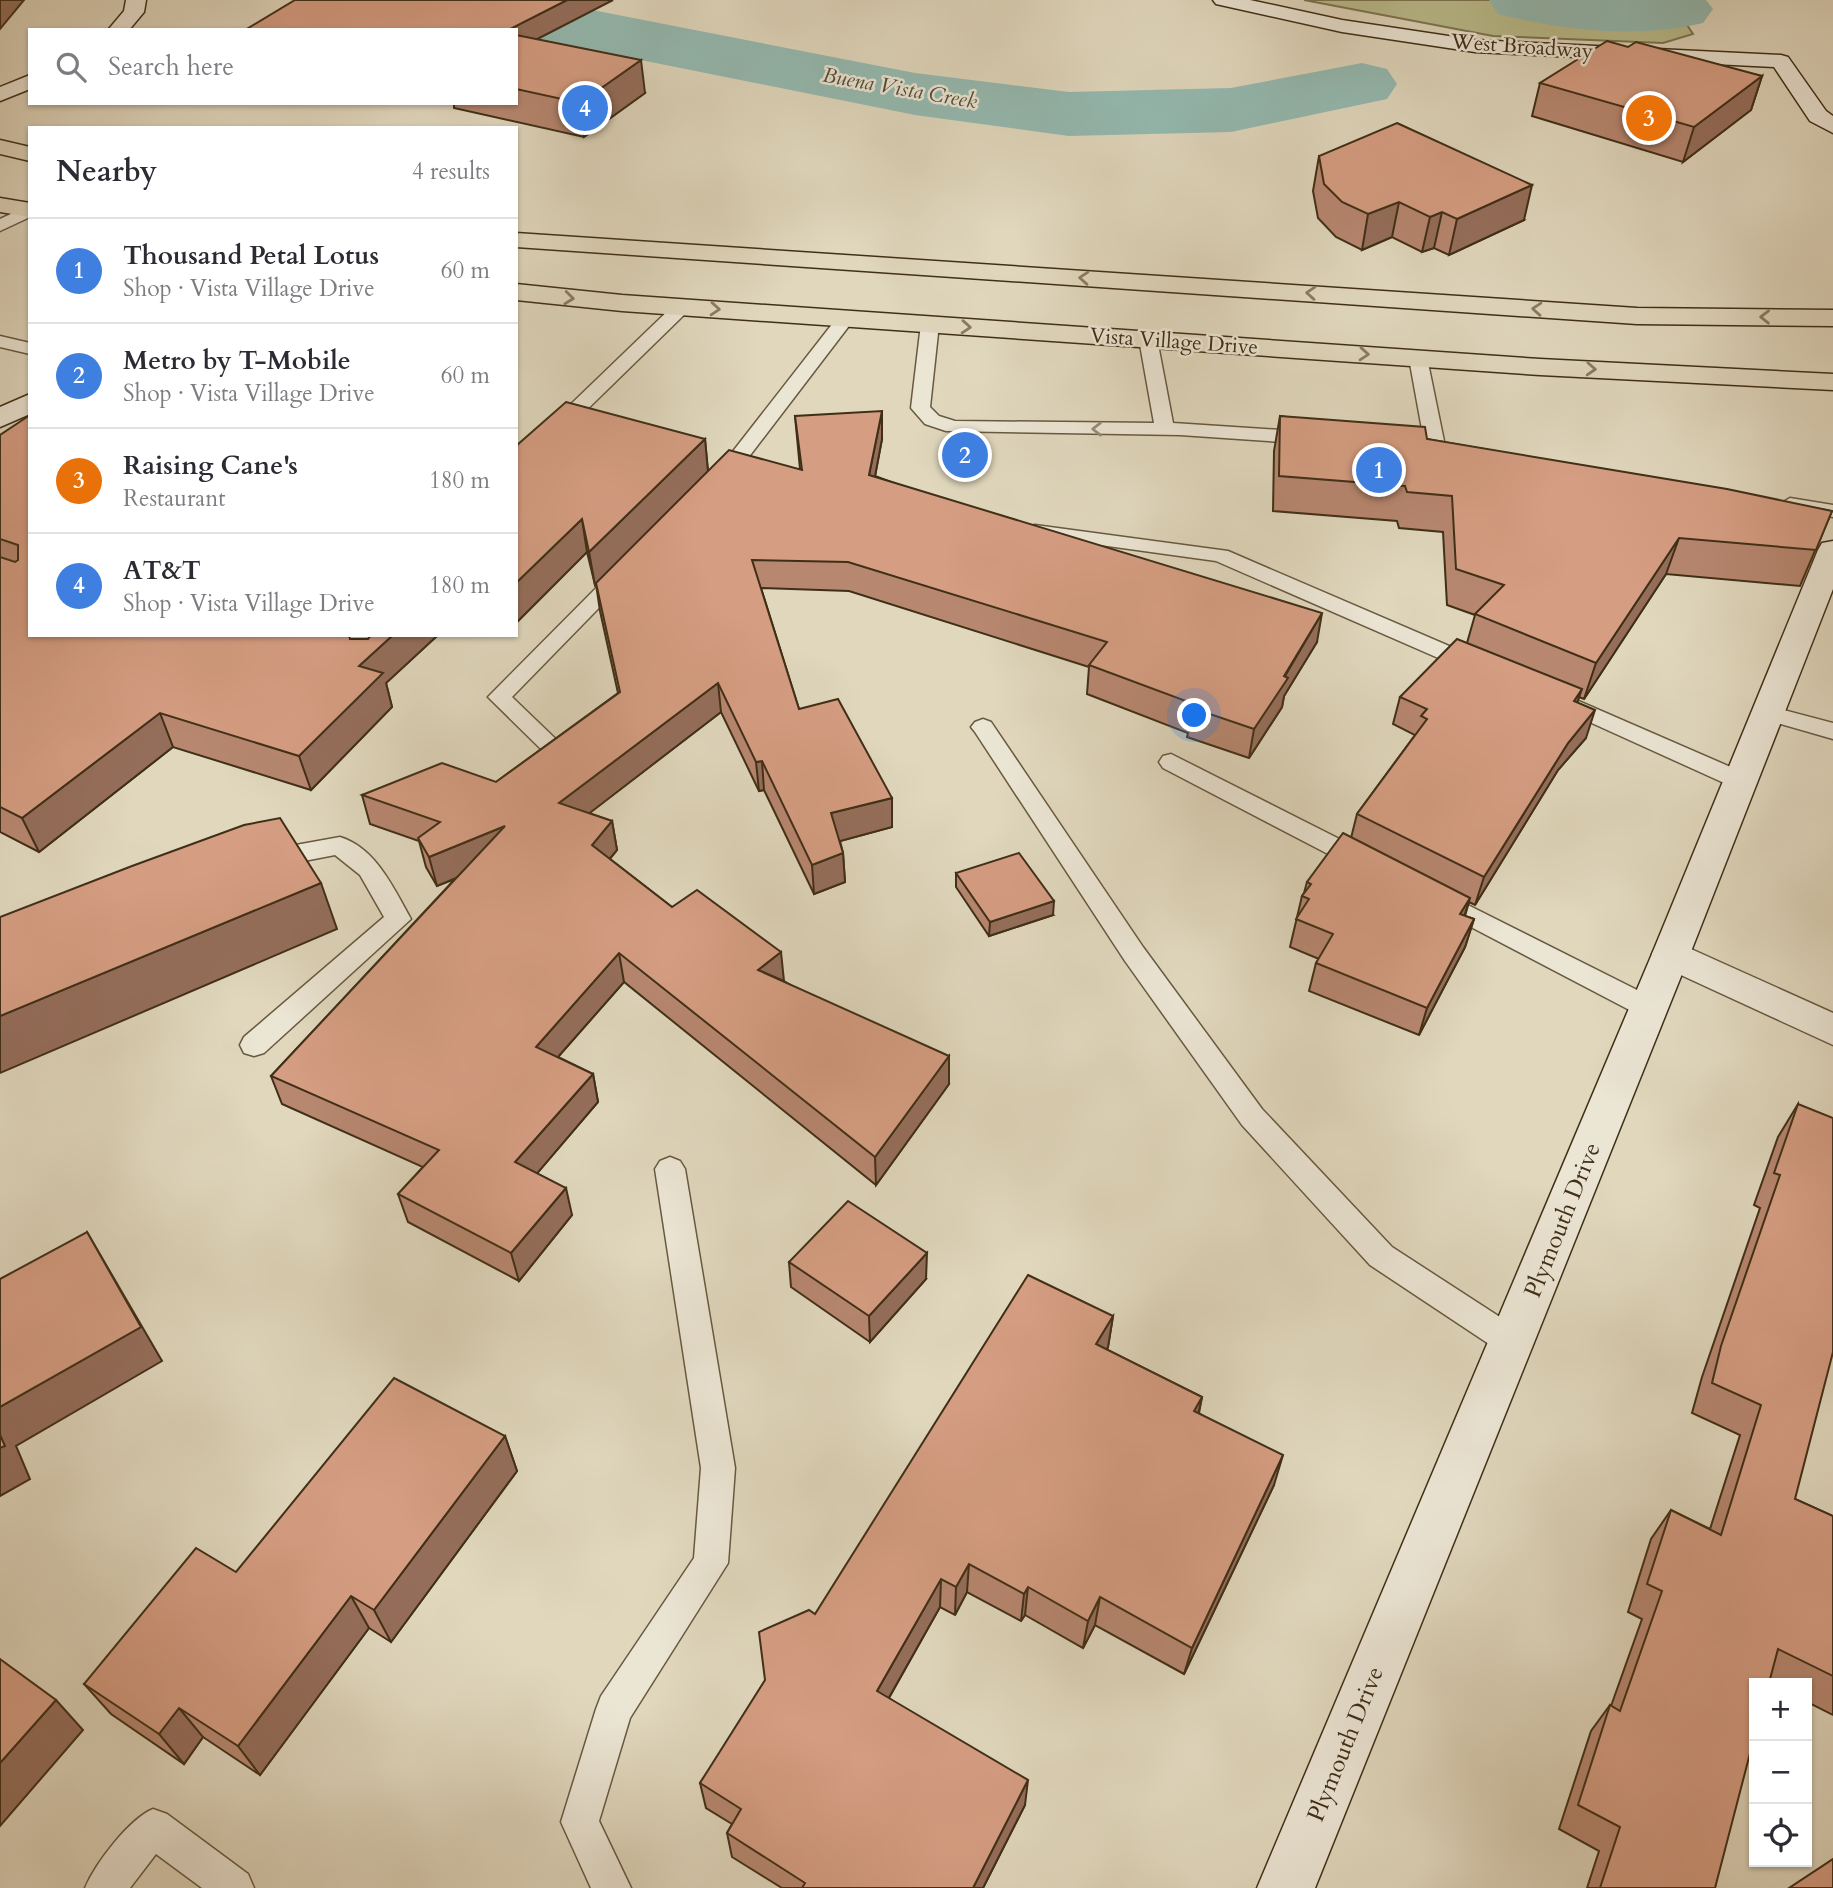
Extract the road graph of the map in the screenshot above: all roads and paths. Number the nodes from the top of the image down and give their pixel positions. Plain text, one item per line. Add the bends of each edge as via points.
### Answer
1 (136, 0) edge
2 (1223, 0) edge
3 (120, 28) edge
4 (28, 82) edge
5 (0, 95) edge
6 (1833, 127) edge
7 (0, 147) edge
8 (28, 154) edge
9 (0, 205) edge
10 (28, 210) edge
11 (28, 211) edge
12 (0, 226) edge
13 (518, 240) edge
14 (518, 292) edge
15 (682, 307) junction
16 (846, 318) junction
17 (1833, 318) edge
18 (930, 324) junction
19 (1148, 339) junction
20 (0, 341) edge
21 (28, 348) edge
22 (1418, 358) junction
23 (1833, 382) edge
24 (28, 403) edge
25 (0, 419) edge
26 (1165, 429) junction
27 (1328, 439) edge
28 (1408, 444) edge
29 (1435, 446) junction
30 (1457, 447) edge
31 (518, 466) edge
32 (702, 493) edge
33 (1766, 499) edge
34 (1833, 511) edge
35 (1020, 530) edge
36 (1833, 550) edge
37 (634, 561) edge
38 (1493, 673) edge
39 (1543, 694) edge
40 (1768, 713) junction
41 (983, 727) dead end
42 (1833, 731) edge
43 (551, 746) edge
44 (1171, 762) dead end
45 (1741, 781) junction
46 (244, 866) edge
47 (1391, 876) edge
48 (1416, 888) edge
49 (1671, 954) junction
50 (1649, 1009) junction
51 (1833, 1030) edge
52 (254, 1045) dead end
53 (670, 1169) dead end
54 (1512, 1342) junction
55 (105, 1888) edge
56 (234, 1888) edge
57 (611, 1888) edge
58 (1286, 1888) edge

1 - 3 street via 134,12
2 - 6 street, West Broadway via 1342,26 1475,46 1781,61 1818,116
4 - 5 street
7 - 8 main road
9 - 10 main road
11 - 12 lane
17 -> 13 main road via 1636,316
14 -> 15 main road, Vista Village Drive
15 -> 16 main road, Vista Village Drive
15 - 31 lane
16 - 18 main road, Vista Village Drive
16 - 32 lane via 741,454
18 -> 19 main road, Vista Village Drive
26 -> 18 lane via 953,427 932,420 920,408
19 -> 22 main road, Vista Village Drive
19 - 26 lane
20 - 21 lane
22 -> 23 main road, Vista Village Drive
22 - 29 lane
24 - 25 street
26 - 27 lane
28 - 29 lane
29 - 30 lane
33 - 34 lane
35 - 38 lane via 1221,555
36 - 40 street, Plymouth Drive
37 - 43 lane via 499,697
39 - 45 lane
40 - 42 lane
40 - 45 street, Plymouth Drive
41 - 54 lane via 1134,954 1252,1117 1381,1256
44 - 47 lane
45 - 49 street, Plymouth Drive
46 - 52 lane via 340,846 369,869 398,919
48 - 50 lane
49 - 50 street, Plymouth Drive
49 - 51 street
50 - 54 street, Plymouth Drive
53 - 57 lane via 718,1468 711,1563 614,1709 610,1722 580,1822
54 - 58 street, Plymouth Drive
55 - 56 lane via 153,1828

